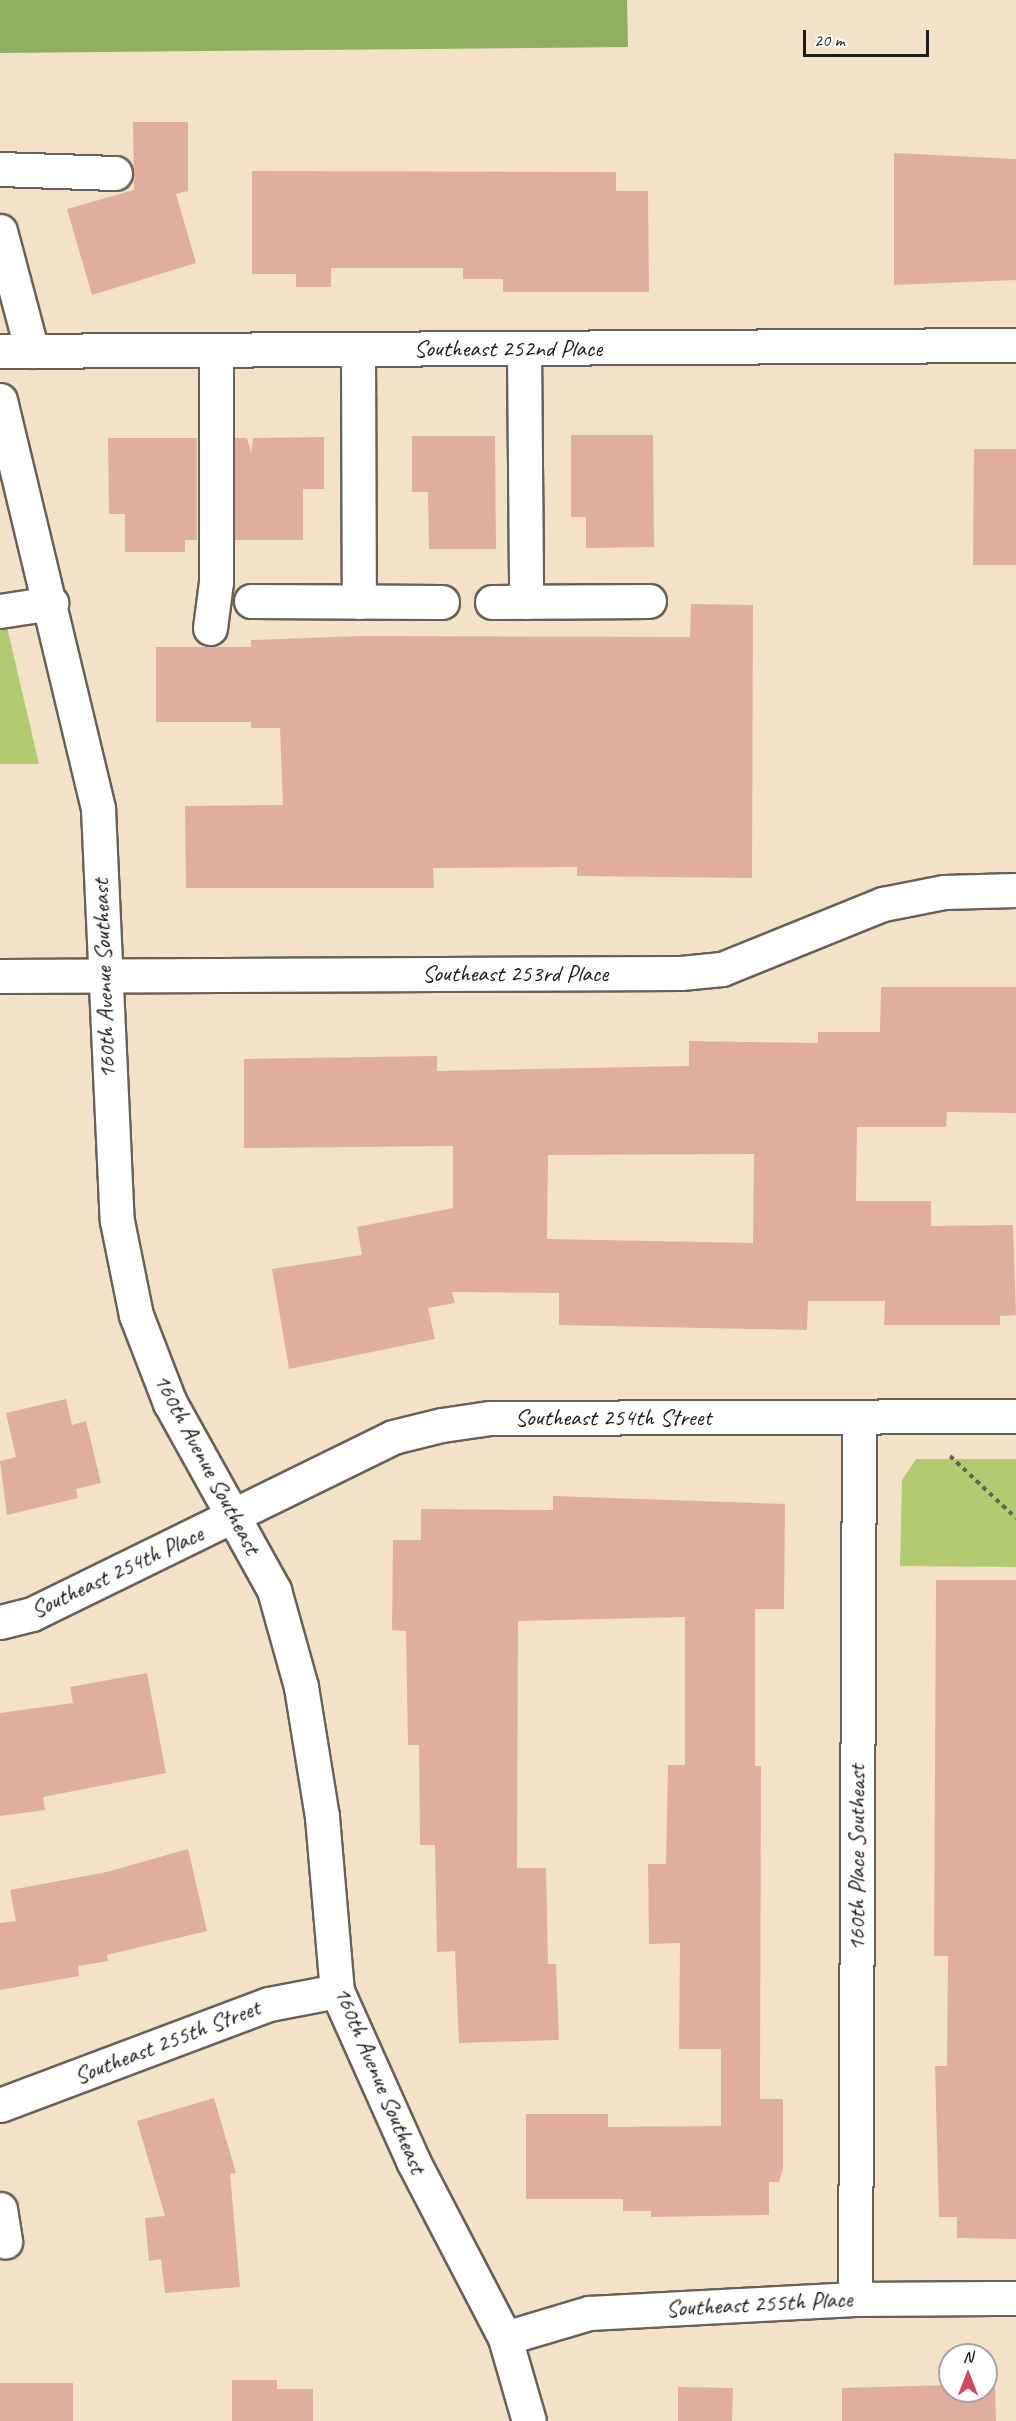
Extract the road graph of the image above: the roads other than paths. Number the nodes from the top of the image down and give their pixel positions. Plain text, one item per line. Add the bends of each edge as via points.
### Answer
1 (0, 169) edge
2 (115, 173) dead end
3 (0, 231) edge
4 (1016, 345) edge
5 (524, 349) junction
6 (358, 350) junction
7 (16, 351) edge
8 (216, 351) junction
9 (0, 400) edge
10 (251, 601) dead end
11 (649, 601) dead end
12 (358, 602) junction
13 (442, 602) dead end
14 (492, 602) dead end
15 (525, 602) junction
16 (51, 603) junction
17 (0, 612) edge
18 (210, 628) dead end
19 (1016, 890) edge
20 (106, 975) junction
21 (0, 976) edge
22 (1016, 1416) edge
23 (860, 1418) junction
24 (232, 1518) junction
25 (0, 1622) edge
26 (338, 1991) junction
27 (0, 2105) edge
28 (0, 2209) edge
29 (5, 2242) dead end
30 (1016, 2298) edge
31 (855, 2299) junction
32 (505, 2338) junction
33 (529, 2421) edge

1 - 2 street
3 - 7 street
4 - 5 street, Southeast 252nd Place
5 - 6 street, Southeast 252nd Place
5 - 15 street
6 - 8 street, Southeast 252nd Place
6 - 12 street
7 - 8 street, Southeast 252nd Place
8 - 18 street via 216,582
9 - 16 street, 160th Avenue Southeast
10 - 12 street
11 - 15 street
12 - 13 street
14 - 15 street
16 - 17 street
16 - 20 street, 160th Avenue Southeast via 98,809
19 - 20 street, Southeast 253rd Place via 944,892 883,904 722,969 681,973
20 - 21 street, Southeast 253rd Place
20 - 24 street, 160th Avenue Southeast via 117,1221 136,1315 170,1403
22 - 23 street, Southeast 254th Street
23 - 24 street, Southeast 254th Street via 471,1421 393,1437
23 - 31 street, 160th Place Southeast
24 - 25 street, Southeast 254th Place via 32,1614
24 - 26 street, 160th Avenue Southeast via 274,1590 301,1688 322,1817
26 - 27 street, Southeast 255th Street via 269,2004
26 - 32 street, 160th Avenue Southeast via 413,2162
28 - 29 street
30 - 31 street, Southeast 255th Place
31 - 32 street, Southeast 255th Place via 589,2313
32 - 33 street, 160th Avenue Southeast

